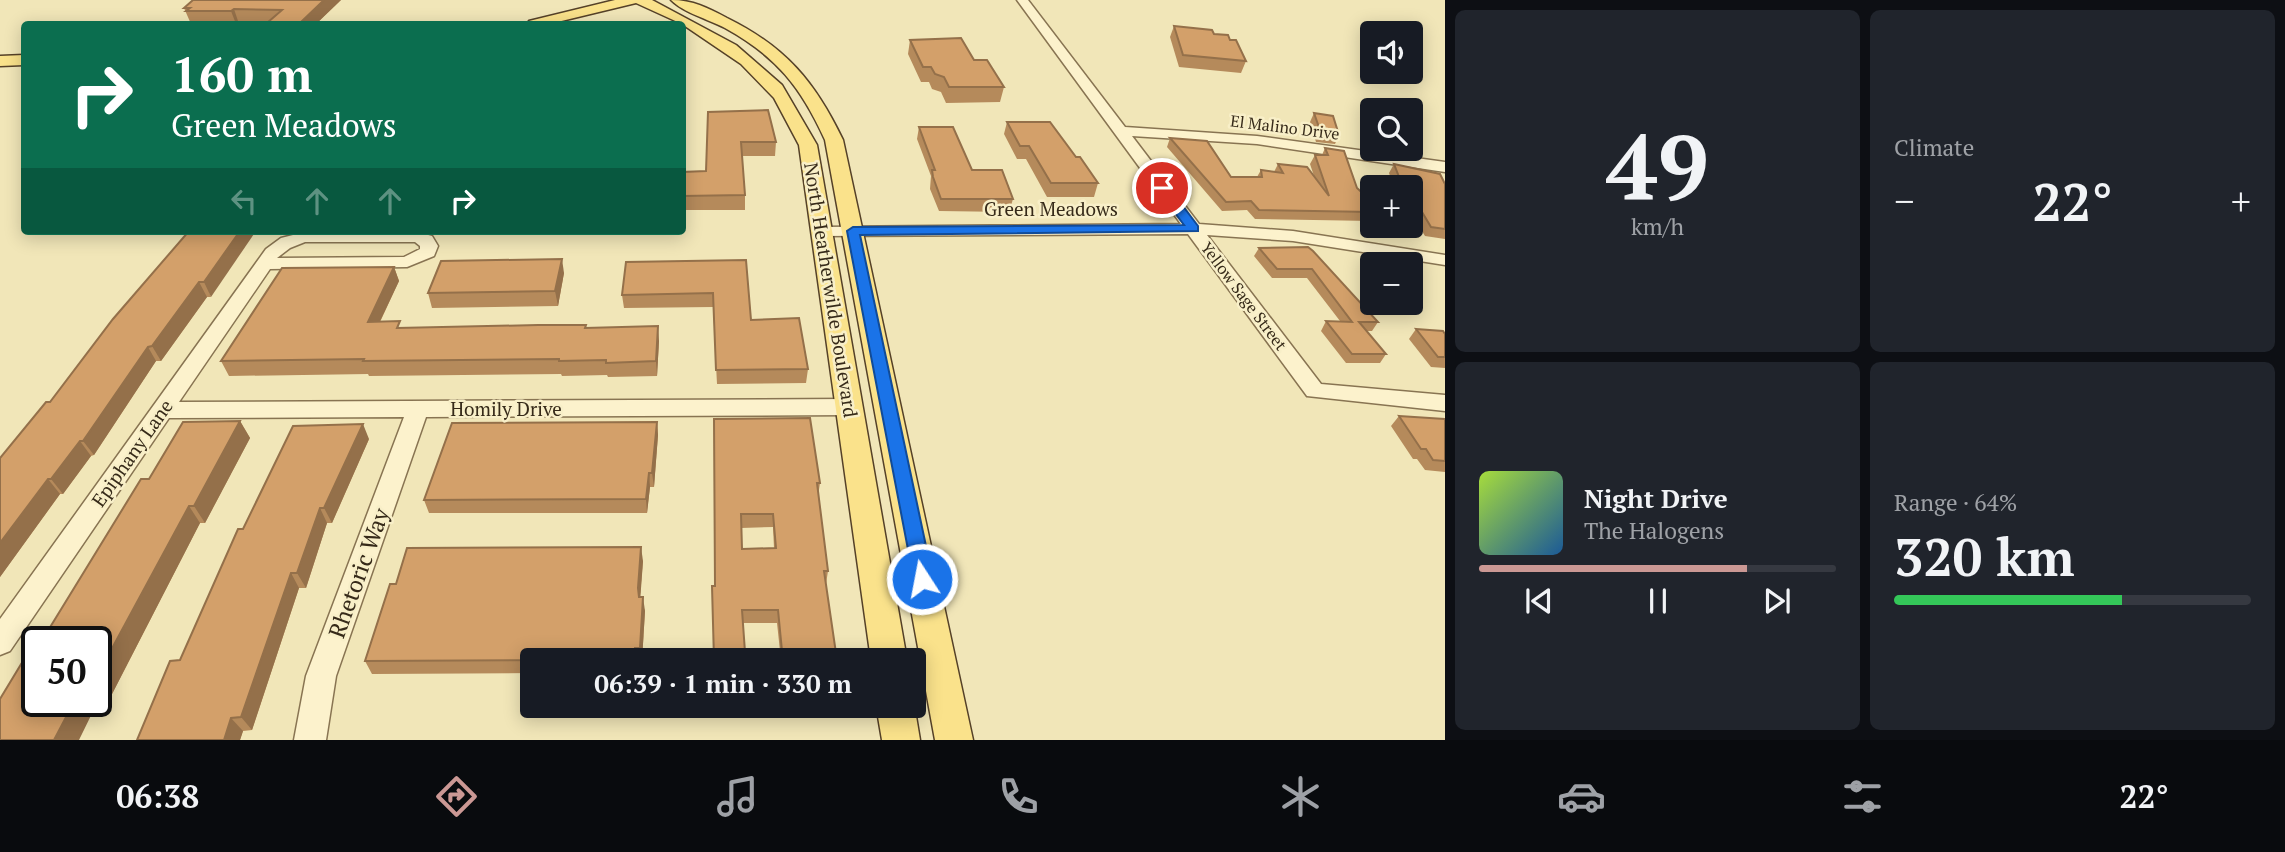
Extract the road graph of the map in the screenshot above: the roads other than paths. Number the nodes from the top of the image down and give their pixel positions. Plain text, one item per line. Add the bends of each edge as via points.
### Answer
1 (632, 0) edge
2 (641, 0) edge
3 (678, 0) edge
4 (1022, 0) edge
5 (546, 21) edge
6 (685, 21) edge
7 (686, 22) edge
8 (21, 60) edge
9 (0, 61) edge
10 (807, 87) junction
11 (777, 90) junction
12 (1120, 131) junction
13 (1445, 167) edge
14 (1193, 229) junction
15 (853, 231) junction
16 (824, 232) junction
17 (356, 237) junction
18 (1445, 260) edge
19 (342, 263) junction
20 (265, 264) junction
21 (1445, 403) edge
22 (850, 407) junction
23 (418, 409) junction
24 (162, 410) junction
25 (0, 642) edge
26 (886, 648) edge
27 (897, 718) edge
28 (310, 740) edge
29 (901, 740) edge
30 (954, 740) edge

1 - 5 main road
2 - 6 main road, North Heatherwilde Boulevard
3 - 10 main road, North Heatherwilde Boulevard via 763,45 789,64
4 - 12 street, Yellow Sage Street
7 - 11 main road, North Heatherwilde Boulevard via 735,51
8 - 9 main road
10 - 11 main road
10 - 15 main road, North Heatherwilde Boulevard via 834,140
11 - 16 main road, North Heatherwilde Boulevard via 808,145
12 - 13 street, El Malino Drive via 1257,141
12 - 14 street, Yellow Sage Street
14 - 15 street, Green Meadows
14 - 18 street, Green Meadows via 1293,236
14 - 21 street, Yellow Sage Street via 1315,391
15 - 16 street, Green Meadows
15 - 30 main road, North Heatherwilde Boulevard
16 - 22 main road, North Heatherwilde Boulevard
17 - 19 street
17 - 19 street, Epiphany Lane via 417,237 429,246 428,252 407,262
17 - 20 street, Epiphany Lane via 291,240
19 - 20 street
20 - 24 street, Epiphany Lane
22 - 23 street, Homily Drive
22 - 26 main road, North Heatherwilde Boulevard
23 - 24 street, Homily Drive
23 - 28 street, Rhetoric Way via 321,676
24 - 25 street, Epiphany Lane
27 - 29 main road

